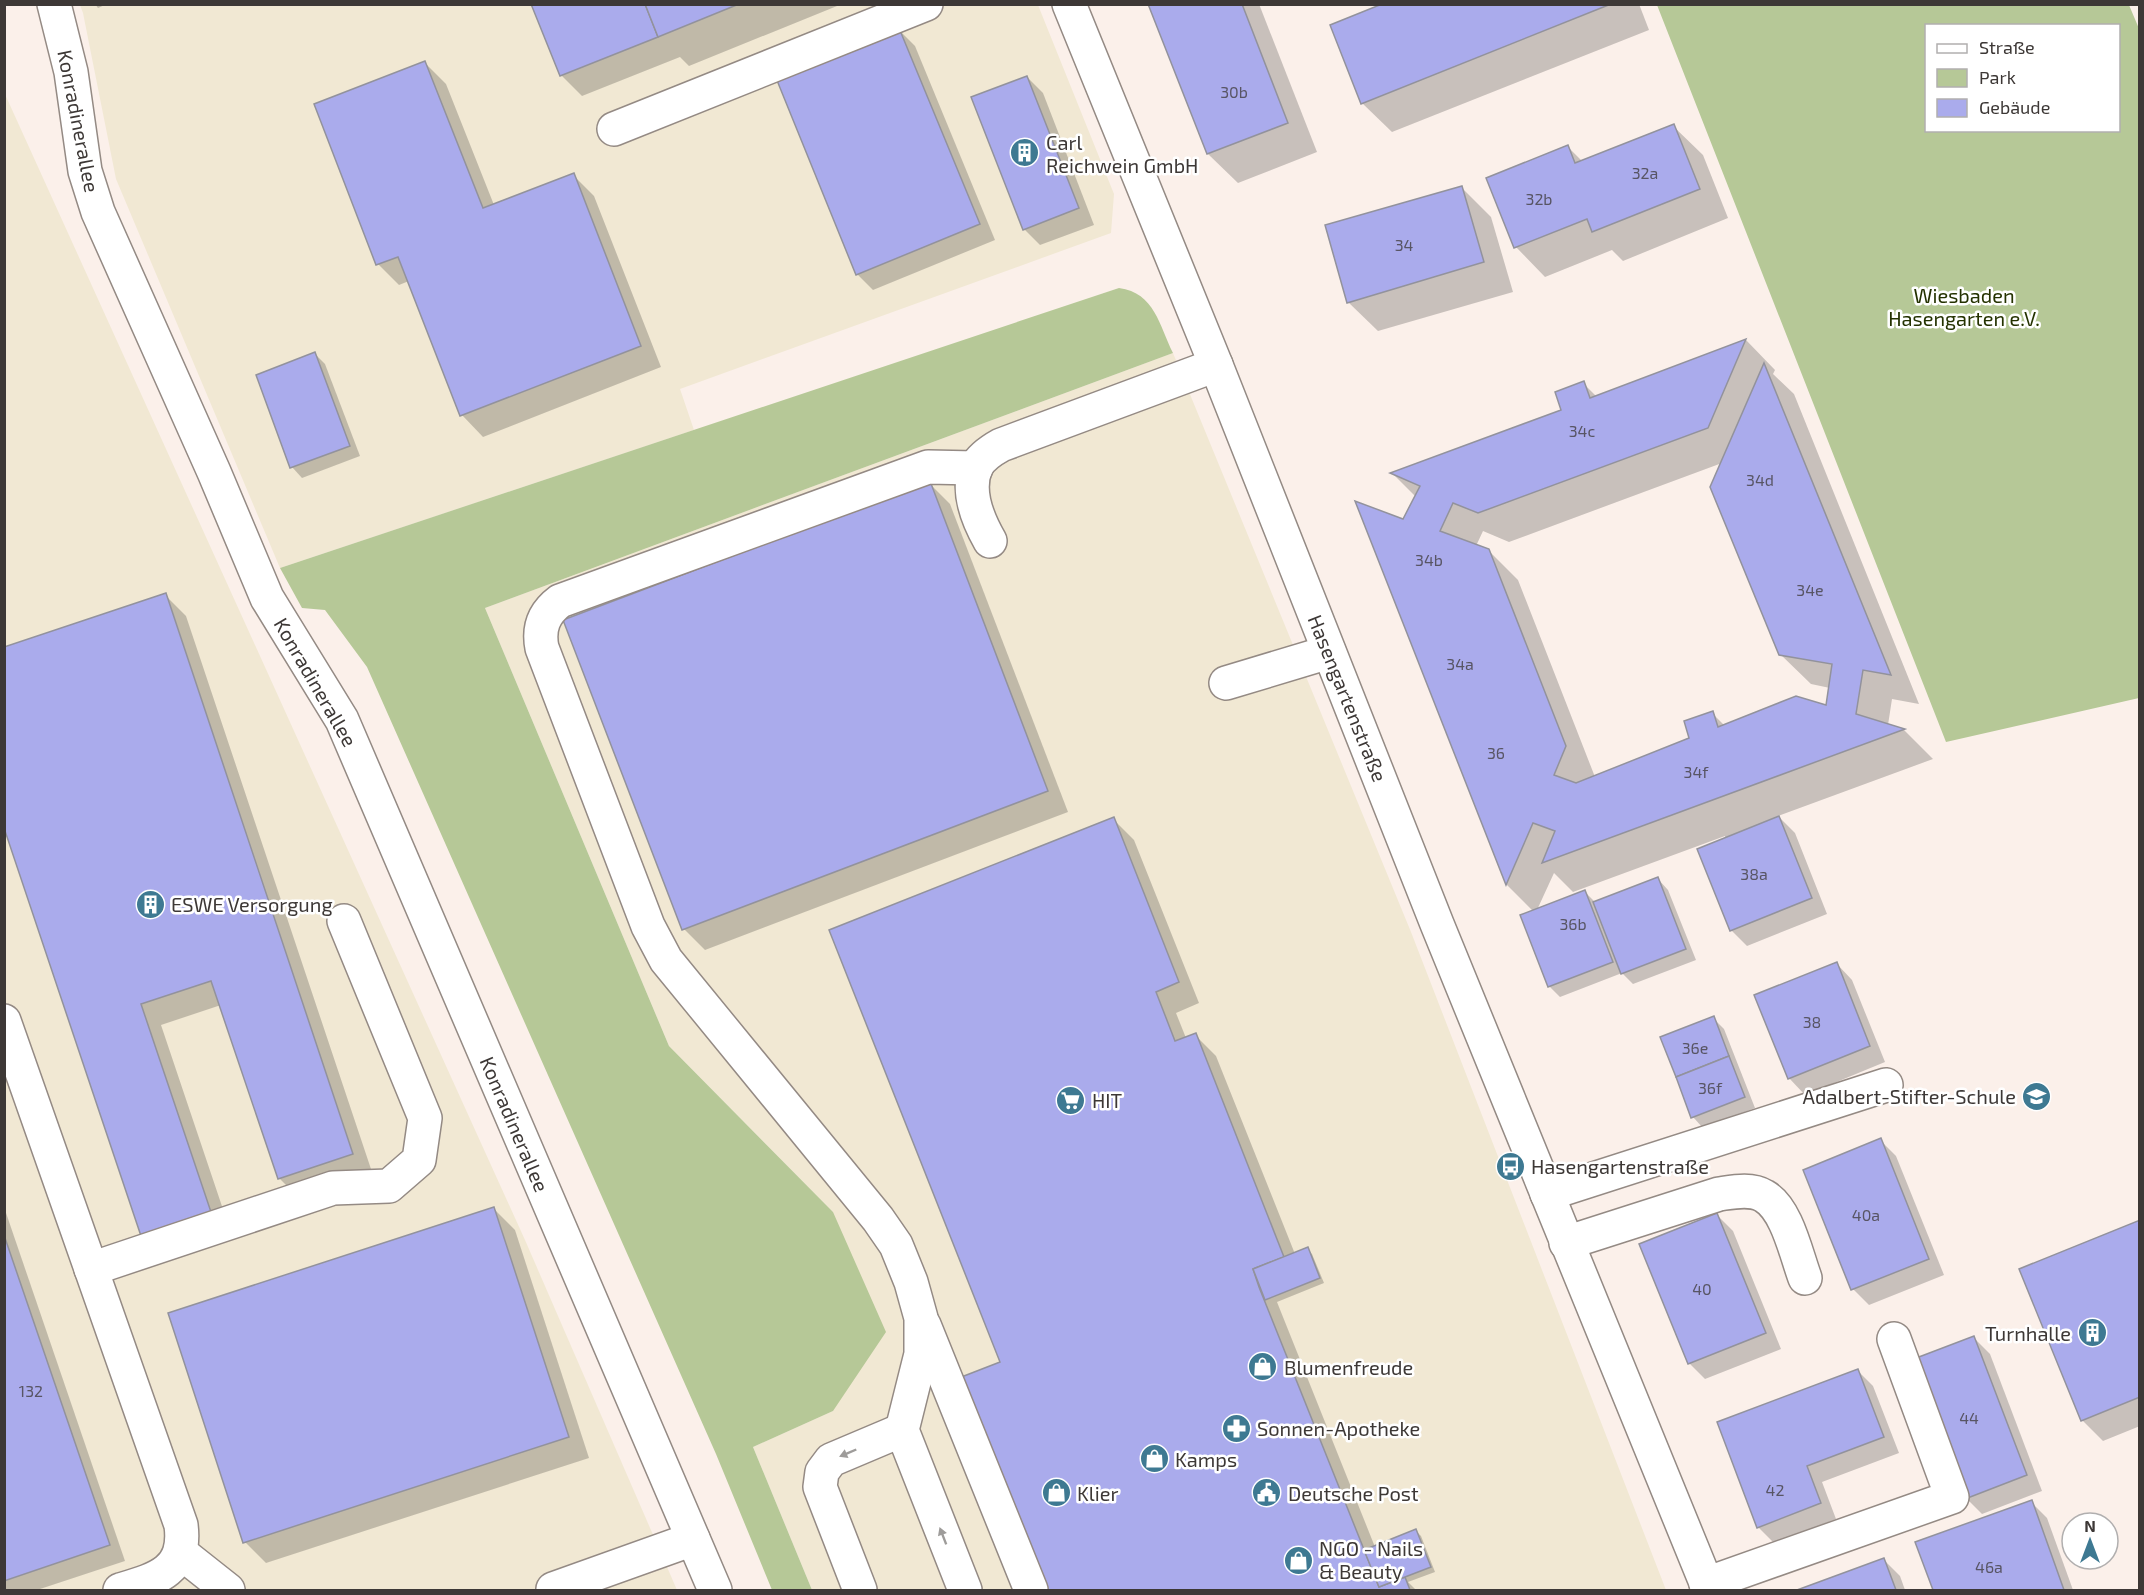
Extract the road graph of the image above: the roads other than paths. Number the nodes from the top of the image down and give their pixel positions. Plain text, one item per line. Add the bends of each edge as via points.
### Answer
1 (54, 4) edge
2 (926, 4) edge
3 (1069, 4) edge
4 (614, 129) dead end
5 (1216, 365) junction
6 (976, 468) junction
7 (990, 541) dead end
8 (1329, 651) junction
9 (1226, 683) dead end
10 (344, 921) dead end
11 (4, 1021) edge
12 (1886, 1085) dead end
13 (1547, 1194) junction
14 (1566, 1243) junction
15 (91, 1269) junction
16 (1805, 1278) dead end
17 (921, 1318) junction
18 (1894, 1339) dead end
19 (902, 1430) junction
20 (693, 1539) junction
21 (180, 1552) junction
22 (1707, 1587) edge
23 (120, 1590) edge
24 (228, 1590) edge
25 (552, 1590) edge
26 (715, 1590) edge
27 (860, 1590) edge
28 (965, 1590) edge
29 (1031, 1590) edge

1 - 20 street, Konradinerallee via 71,72 85,171 98,212 267,598 342,720
2 - 4 street
3 - 5 street, Hasengartenstraße
5 - 6 street via 1001,445
5 - 8 street, Hasengartenstraße
6 - 7 street via 973,498
6 - 17 street via 928,466 561,601 550,609 540,636 648,926 666,960 878,1219 896,1245
8 - 9 street
8 - 13 street, Hasengartenstraße
10 - 15 street via 425,1118 419,1160 389,1185 333,1188
11 - 15 street
12 - 13 street
13 - 14 street, Hasengartenstraße
14 - 16 street via 1719,1194 1740,1191 1764,1195 1780,1210
14 - 22 street, Hasengartenstraße
15 - 21 street via 181,1525
17 - 19 street via 921,1354
17 - 29 street
18 - 22 street via 1952,1497
19 -> 27 street via 831,1460 822,1472 820,1487
28 -> 19 street
20 - 25 street
20 - 26 street, Konradinerallee
21 - 23 street via 171,1568 154,1580
21 - 24 street

